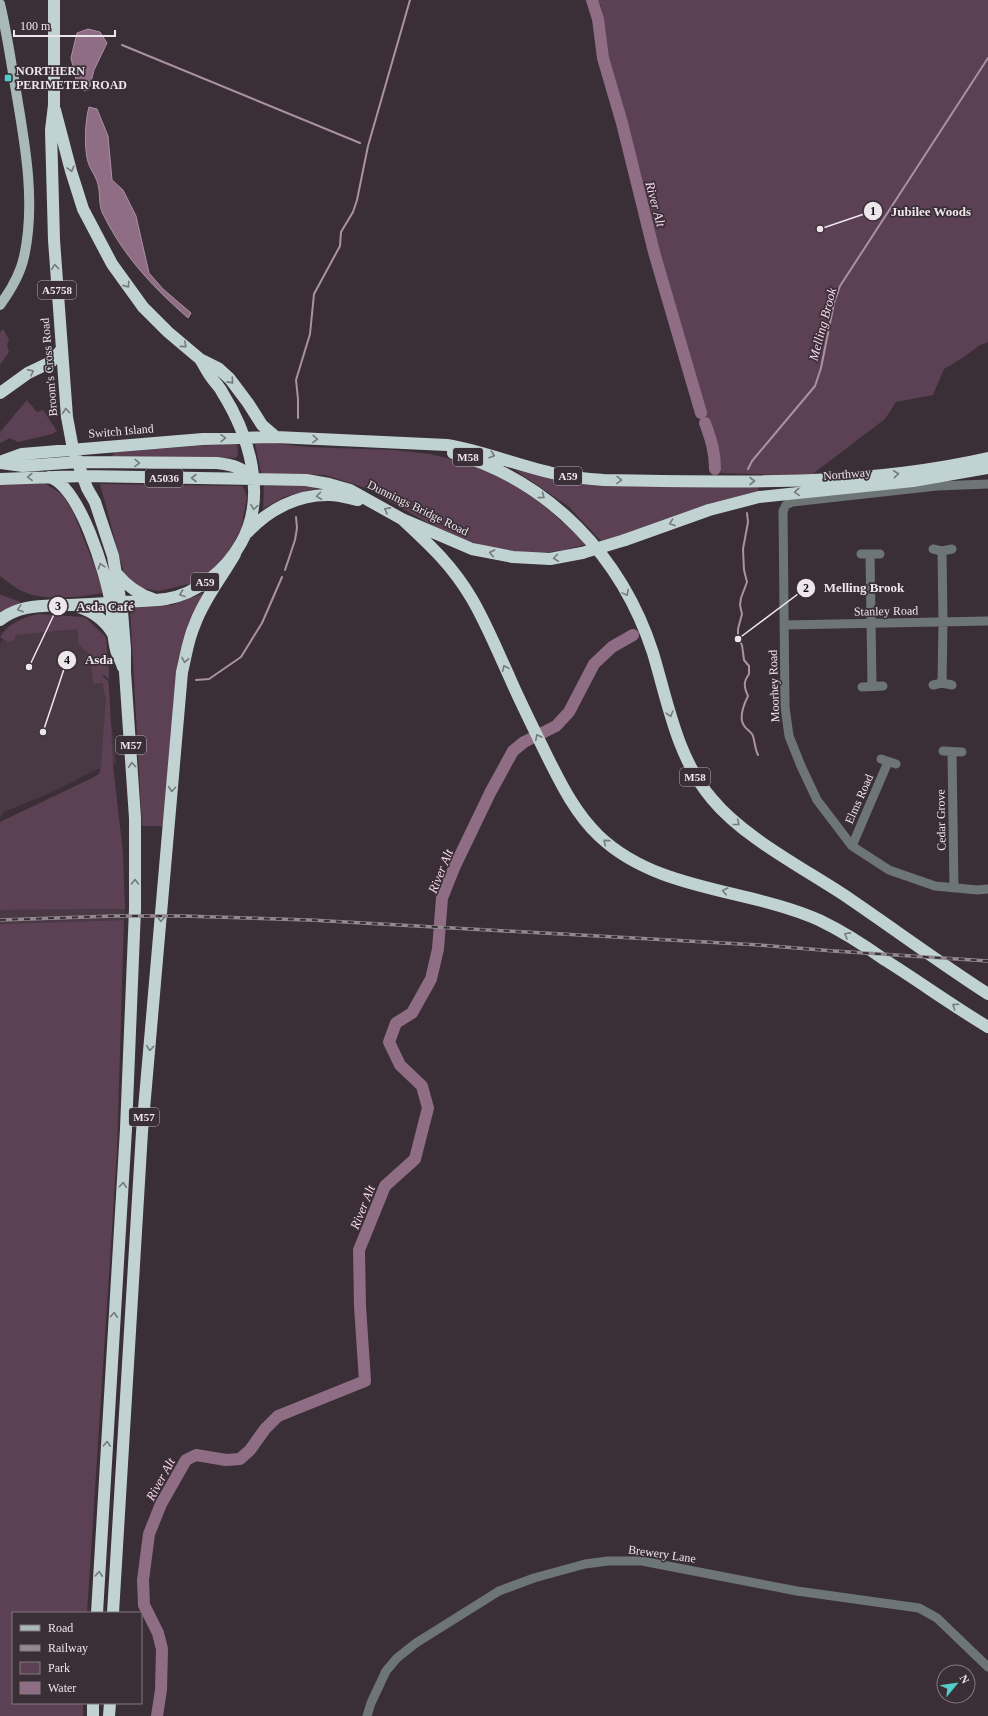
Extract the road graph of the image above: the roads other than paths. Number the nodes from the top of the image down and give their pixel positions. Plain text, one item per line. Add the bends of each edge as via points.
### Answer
1 (54, 0) edge
2 (0, 4) edge
3 (3, 26) edge
4 (54, 105) junction
5 (0, 305) edge
6 (61, 350) junction
7 (200, 359) junction
8 (0, 393) edge
9 (276, 437) junction
10 (245, 438) junction
11 (426, 444) junction
12 (114, 445) junction
13 (73, 449) junction
14 (988, 458) edge
15 (78, 462) junction
16 (98, 462) junction
17 (0, 463) edge
18 (238, 466) junction
19 (988, 468) edge
20 (46, 476) junction
21 (83, 476) junction
22 (95, 477) junction
23 (0, 478) edge
24 (233, 479) junction
25 (253, 479) junction
26 (988, 484) edge
27 (95, 502) junction
28 (371, 502) junction
29 (785, 506) joint
30 (709, 510) joint
31 (402, 519) junction
32 (246, 534) junction
33 (952, 549) dead end
34 (235, 554) junction
35 (880, 554) dead end
36 (117, 574) junction
37 (154, 600) junction
38 (116, 603) junction
39 (72, 605) junction
40 (0, 620) edge
41 (988, 621) edge
42 (943, 622) junction
43 (871, 624) junction
44 (784, 625) junction
45 (115, 637) junction
46 (125, 672) junction
47 (952, 685) dead end
48 (872, 686) junction
49 (883, 686) dead end
50 (862, 687) dead end
51 (962, 752) dead end
52 (888, 762) dead end
53 (852, 846) junction
54 (954, 888) junction
55 (988, 889) edge
56 (988, 994) edge
57 (988, 1027) edge
58 (97, 1612) edge
59 (113, 1612) edge
60 (988, 1667) edge
61 (93, 1704) edge
62 (110, 1704) edge
63 (93, 1716) edge
64 (109, 1716) edge
65 (367, 1716) edge

1 - 4 highway, Broom's Cross Road / A5758
2 - 3 main road
3 - 5 main road via 20,114 29,211 22,264
6 -> 4 highway, Broom's Cross Road / A5758 via 54,240 51,130
4 -> 7 highway, Broom's Cross Road / A5758 via 83,209 112,264 143,307
8 -> 6 highway via 28,373 51,362
13 -> 6 highway, Broom's Cross Road / A5758 via 67,417
7 -> 9 highway, A5758 via 218,368 230,379 262,425
7 - 10 highway, A5758 via 222,391
9 - 10 highway
9 -> 11 highway, A59
12 -> 10 highway, Switch Island
10 - 18 highway
10 - 25 highway, A5758
11 -> 14 highway, Northway / A59 via 474,450 550,473 604,480 815,481 948,467
11 -> 56 highway, M58 via 487,465 522,482 579,527 603,555 627,594 645,632 683,751 698,781 719,808 754,837
12 - 13 highway, Switch Island
12 - 16 highway
13 - 15 highway, Broom's Cross Road / A5758
13 - 17 highway, Switch Island via 22,454
15 - 16 highway
15 - 17 highway via 23,466
15 - 21 highway, Broom's Cross Road / A5758
16 -> 18 highway via 217,463
16 - 22 highway
18 - 24 highway
18 - 25 highway
19 -> 30 highway, Northway / A59 via 913,481 759,496
20 - 21 highway, A5036
20 -> 23 highway, A5036
38 -> 20 highway via 78,508 66,488 55,479
21 - 22 highway, A5036
21 - 27 highway, Broom's Cross Road / A5758
24 -> 22 highway, A5036
22 - 27 highway
24 - 25 highway, A5036
25 - 28 highway, Dunnings Bridge Road / A5036 via 306,480 329,484 350,490
25 -> 32 highway, A5758 via 254,505
26 - 29 street, Northway via 937,486 792,502
27 - 36 highway, A5758
31 -> 28 highway, Dunnings Bridge Road / A59
28 -> 32 highway, A59 via 328,494 309,497 280,507
29 - 44 street, Moorhey Road
30 -> 31 highway, Dunnings Bridge Road / A59, bridge via 625,540 582,553 550,559 513,557 472,549
57 -> 31 highway via 855,939 820,921 761,900 649,869 632,861 598,835 583,819 560,781 486,626 464,586 441,555
32 - 34 highway, A59
33 - 42 street via 938,550
34 -> 37 highway, A59 via 215,575 202,584 180,595
34 -> 59 highway, M57 via 195,622 182,672 142,1132
35 - 43 street via 865,554
36 - 37 highway via 135,591
36 - 38 highway
37 - 38 highway, A59
38 - 39 highway, A59
38 - 45 highway, M57
38 - 46 highway, M57 via 126,649
39 -> 40 highway, A59 via 19,609
39 - 45 highway, M57 via 94,613
41 - 42 street, Stanley Road
42 - 43 street, Stanley Road
42 - 47 street via 938,684
43 - 44 street, Stanley Road
43 - 48 street
44 - 53 street, Moorhey Road via 785,707 789,736 817,800
45 - 46 highway, M57 via 116,649
58 -> 46 highway, M57 via 126,1129 135,909 136,818
48 - 49 street
48 - 50 street
51 - 54 street, Cedar Grove via 947,751
52 - 53 street, Elms Road
53 - 54 street, Moorhey Road via 889,870 935,886
54 - 55 street, Moorhey Road
60 - 65 street, Brewery Lane via 937,1618 919,1608 797,1591 642,1561 608,1561 585,1564 515,1584 499,1591 416,1643 386,1671
61 - 63 highway
62 - 64 highway

